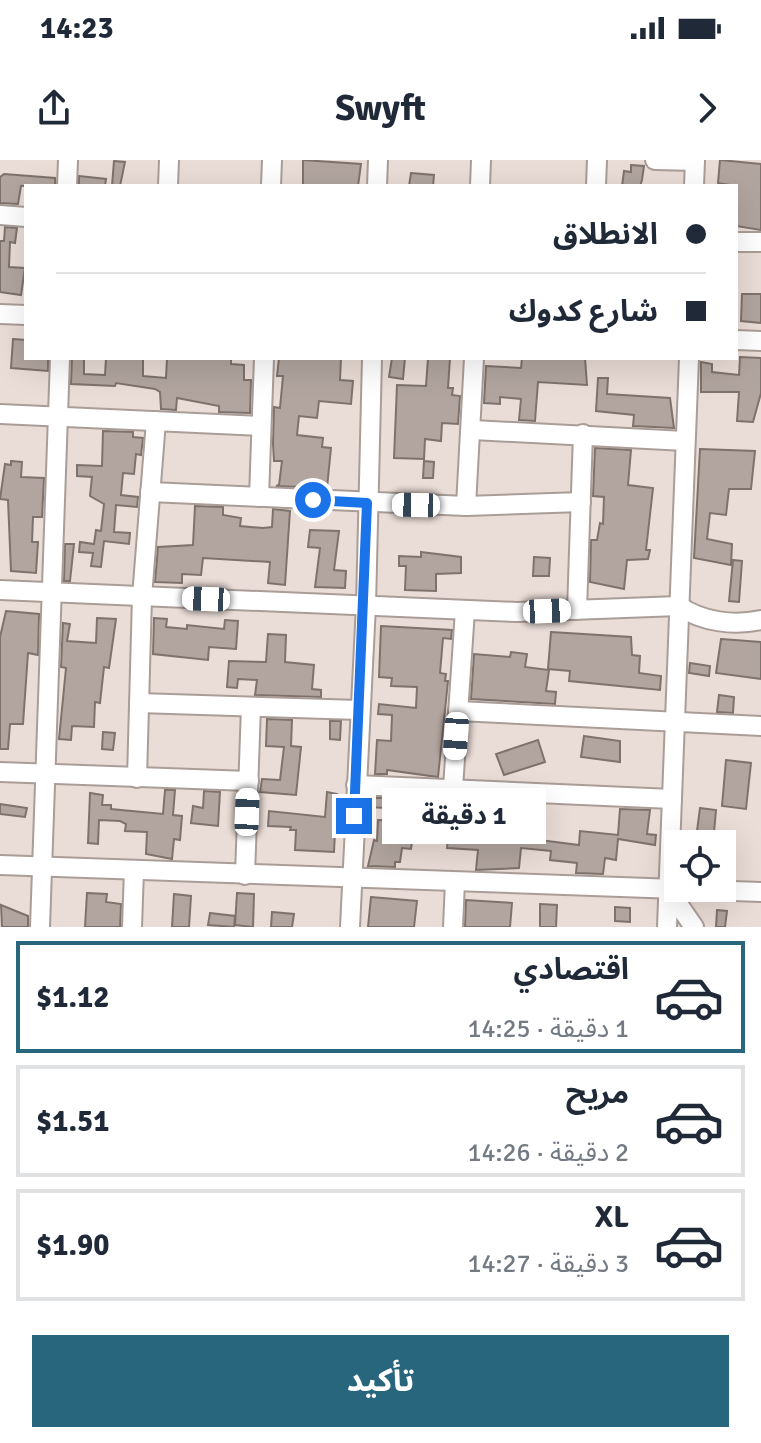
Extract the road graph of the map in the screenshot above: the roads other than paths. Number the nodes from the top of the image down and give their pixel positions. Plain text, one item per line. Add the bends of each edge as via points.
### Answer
1 (68, 160) edge
2 (169, 160) edge
3 (272, 160) edge
4 (378, 160) edge
5 (481, 160) edge
6 (597, 160) edge
7 (655, 160) edge
8 (695, 161) edge
9 (67, 184) edge
10 (168, 184) edge
11 (271, 184) edge
12 (377, 184) edge
13 (480, 184) edge
14 (596, 184) edge
15 (694, 184) edge
16 (0, 215) edge
17 (24, 217) edge
18 (738, 242) edge
19 (761, 242) edge
20 (0, 314) edge
21 (24, 315) edge
22 (738, 340) edge
23 (761, 341) edge
24 (60, 360) edge
25 (264, 360) edge
26 (372, 360) edge
27 (474, 360) edge
28 (689, 360) edge
29 (0, 414) edge
30 (58, 417) junction
31 (156, 421) junction
32 (261, 426) junction
33 (473, 430) junction
34 (583, 434) junction
35 (685, 441) junction
36 (150, 492) junction
37 (259, 497) junction
38 (581, 502) junction
39 (367, 503) junction
40 (466, 506) junction
41 (0, 590) edge
42 (51, 593) junction
43 (142, 597) junction
44 (366, 605) junction
45 (679, 606) junction
46 (465, 610) junction
47 (577, 610) junction
48 (761, 620) edge
49 (139, 703) junction
50 (251, 707) junction
51 (359, 710) junction
52 (458, 711) junction
53 (674, 724) junction
54 (761, 726) edge
55 (0, 772) edge
56 (45, 774) junction
57 (137, 778) junction
58 (249, 781) junction
59 (356, 785) junction
60 (453, 788) junction
61 (672, 799) junction
62 (671, 830) edge
63 (0, 865) edge
64 (42, 866) junction
65 (134, 870) junction
66 (245, 875) junction
67 (352, 878) junction
68 (455, 882) junction
69 (664, 891) edge
70 (736, 892) edge
71 (761, 892) edge
72 (668, 902) edge
73 (677, 902) edge
74 (40, 927) edge
75 (132, 927) edge
76 (350, 927) edge
77 (453, 927) edge
78 (667, 927) edge
79 (694, 927) edge

1 - 9 street
2 - 10 street
3 - 11 street
4 - 12 street
5 - 13 street
6 - 14 street
7 - 8 street
8 - 15 street
16 - 17 street
18 - 19 street
20 - 21 street
22 - 23 street
24 - 30 street
25 - 32 street
26 - 39 street
27 - 33 street
28 - 35 street
29 - 30 street
30 - 31 street
30 - 42 street
31 - 32 street
31 - 36 street
32 - 37 street
33 - 34 street
33 - 40 street
34 - 35 street
34 - 38 street
35 - 45 street
36 - 37 street
36 - 43 street
37 - 39 street
38 - 40 street
38 - 47 street
39 - 40 street
39 - 44 street
41 - 42 street
42 - 43 street
42 - 56 street
43 - 44 street
43 - 49 street
44 - 46 street
44 - 51 street
45 - 47 street
45 - 48 street via 694,617 744,624
45 - 53 street
46 - 47 street
46 - 52 street
49 - 50 street
49 - 57 street
50 - 51 street
50 - 58 street
51 - 59 street
52 - 53 street
52 - 60 street
53 - 54 street
53 - 61 street
55 - 56 street
56 - 57 street
56 - 64 street
57 - 58 street
58 - 66 street
59 - 60 street
59 - 67 street
60 - 61 street
61 - 62 street
63 - 64 street
64 - 65 street
64 - 74 street
65 - 66 street
65 - 75 street
66 - 67 street
67 - 68 street
67 - 76 street
68 - 69 street
68 - 77 street
70 - 71 street
72 - 78 street
73 - 79 street

